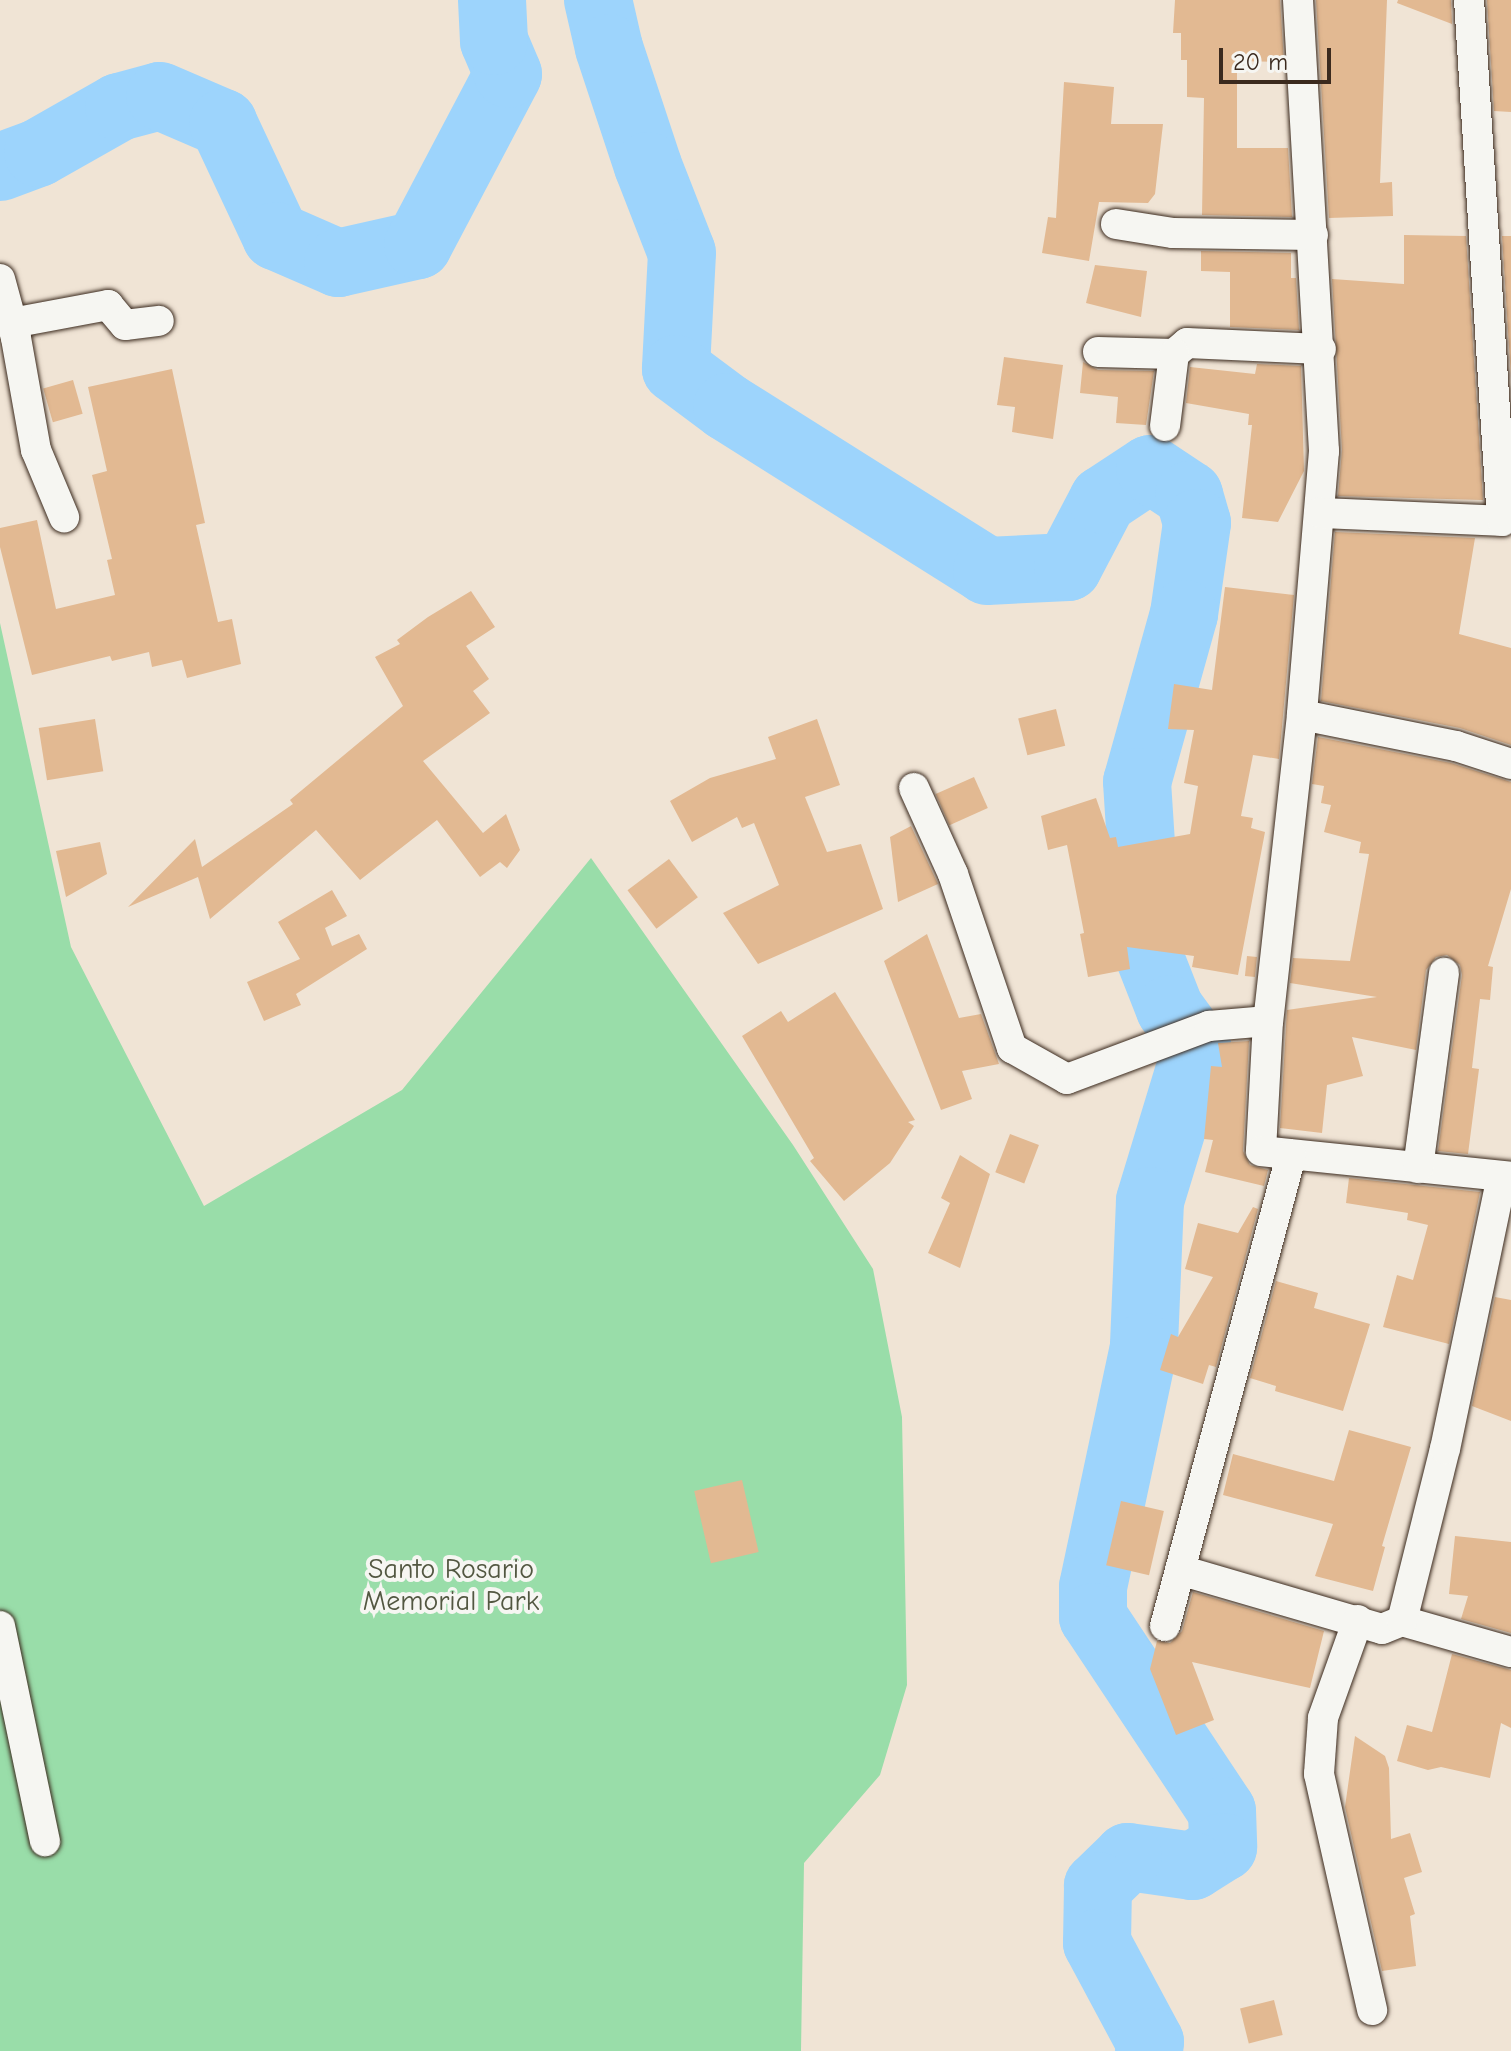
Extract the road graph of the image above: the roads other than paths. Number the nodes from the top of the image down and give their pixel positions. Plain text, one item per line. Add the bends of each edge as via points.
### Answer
1 (1298, 0) edge
2 (1469, 0) edge
3 (1116, 224) dead end
4 (1313, 235) junction
5 (0, 279) edge
6 (159, 321) dead end
7 (12, 323) junction
8 (1321, 349) junction
9 (1098, 352) dead end
10 (1174, 354) junction
11 (1165, 426) dead end
12 (1320, 513) junction
13 (64, 517) dead end
14 (1302, 715) junction
15 (1511, 764) edge
16 (914, 788) dead end
17 (1444, 973) dead end
18 (1268, 1021) junction
19 (1291, 1155) junction
20 (1418, 1168) junction
21 (1507, 1177) edge
22 (1180, 1570) junction
23 (1358, 1620) junction
24 (1402, 1621) junction
25 (0, 1626) edge
26 (1165, 1626) dead end
27 (1511, 1652) edge
28 (45, 1841) dead end
29 (1372, 2010) dead end

1 - 4 street
2 - 12 street via 1502,521
3 - 4 street via 1173,233
4 - 8 street
5 - 7 street
6 - 7 street via 125,325 108,305
7 - 13 street via 36,450
8 - 10 street via 1187,343
8 - 12 street
9 - 10 street
10 - 11 street
12 - 14 street
14 - 15 street via 1456,746
14 - 18 street
16 - 18 street via 953,874 1012,1048 1067,1079 1209,1026
17 - 20 street
18 - 19 street via 1261,1151
19 - 20 street
19 - 22 street
20 - 21 street
21 - 24 street
22 - 23 street
22 - 26 street
23 - 24 street via 1382,1629
23 - 29 street via 1323,1718 1319,1774
24 - 27 street
25 - 28 street

